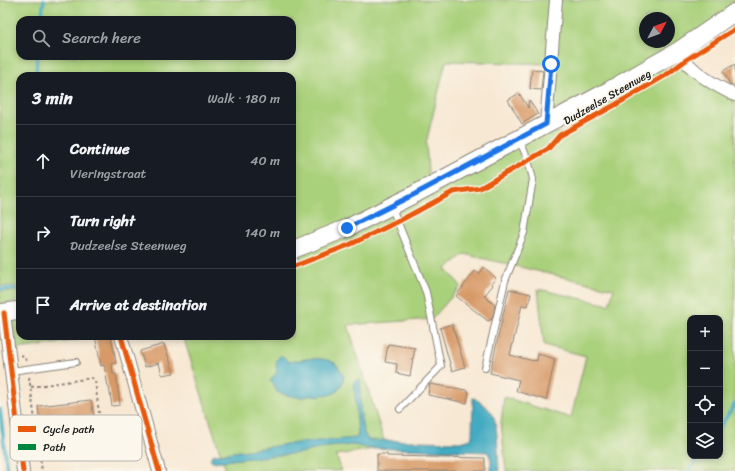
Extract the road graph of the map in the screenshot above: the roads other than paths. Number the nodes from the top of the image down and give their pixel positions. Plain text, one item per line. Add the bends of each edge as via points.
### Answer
1 (556, 0) edge
2 (735, 12) edge
3 (678, 51) junction
4 (735, 95) edge
5 (546, 124) junction
6 (519, 138) junction
7 (391, 206) junction
8 (296, 254) edge
9 (8, 312) edge
10 (122, 340) edge
11 (76, 362) dead end
12 (485, 368) dead end
13 (11, 371) junction
14 (400, 410) dead end
15 (17, 415) edge
16 (22, 461) edge
17 (23, 471) edge
18 (159, 471) edge

1 - 5 street
2 - 3 main road, Dudzeelse Steenweg
3 - 4 street via 699,74
3 - 5 main road, Dudzeelse Steenweg
5 - 6 main road, Dudzeelse Steenweg
6 - 7 main road, Dudzeelse Steenweg
6 - 12 lane via 533,179 524,234 505,281
7 - 8 main road, Dudzeelse Steenweg
7 - 14 lane via 426,292 441,366
9 - 13 street
10 - 18 street
11 - 13 lane
13 - 15 street
16 - 17 street

